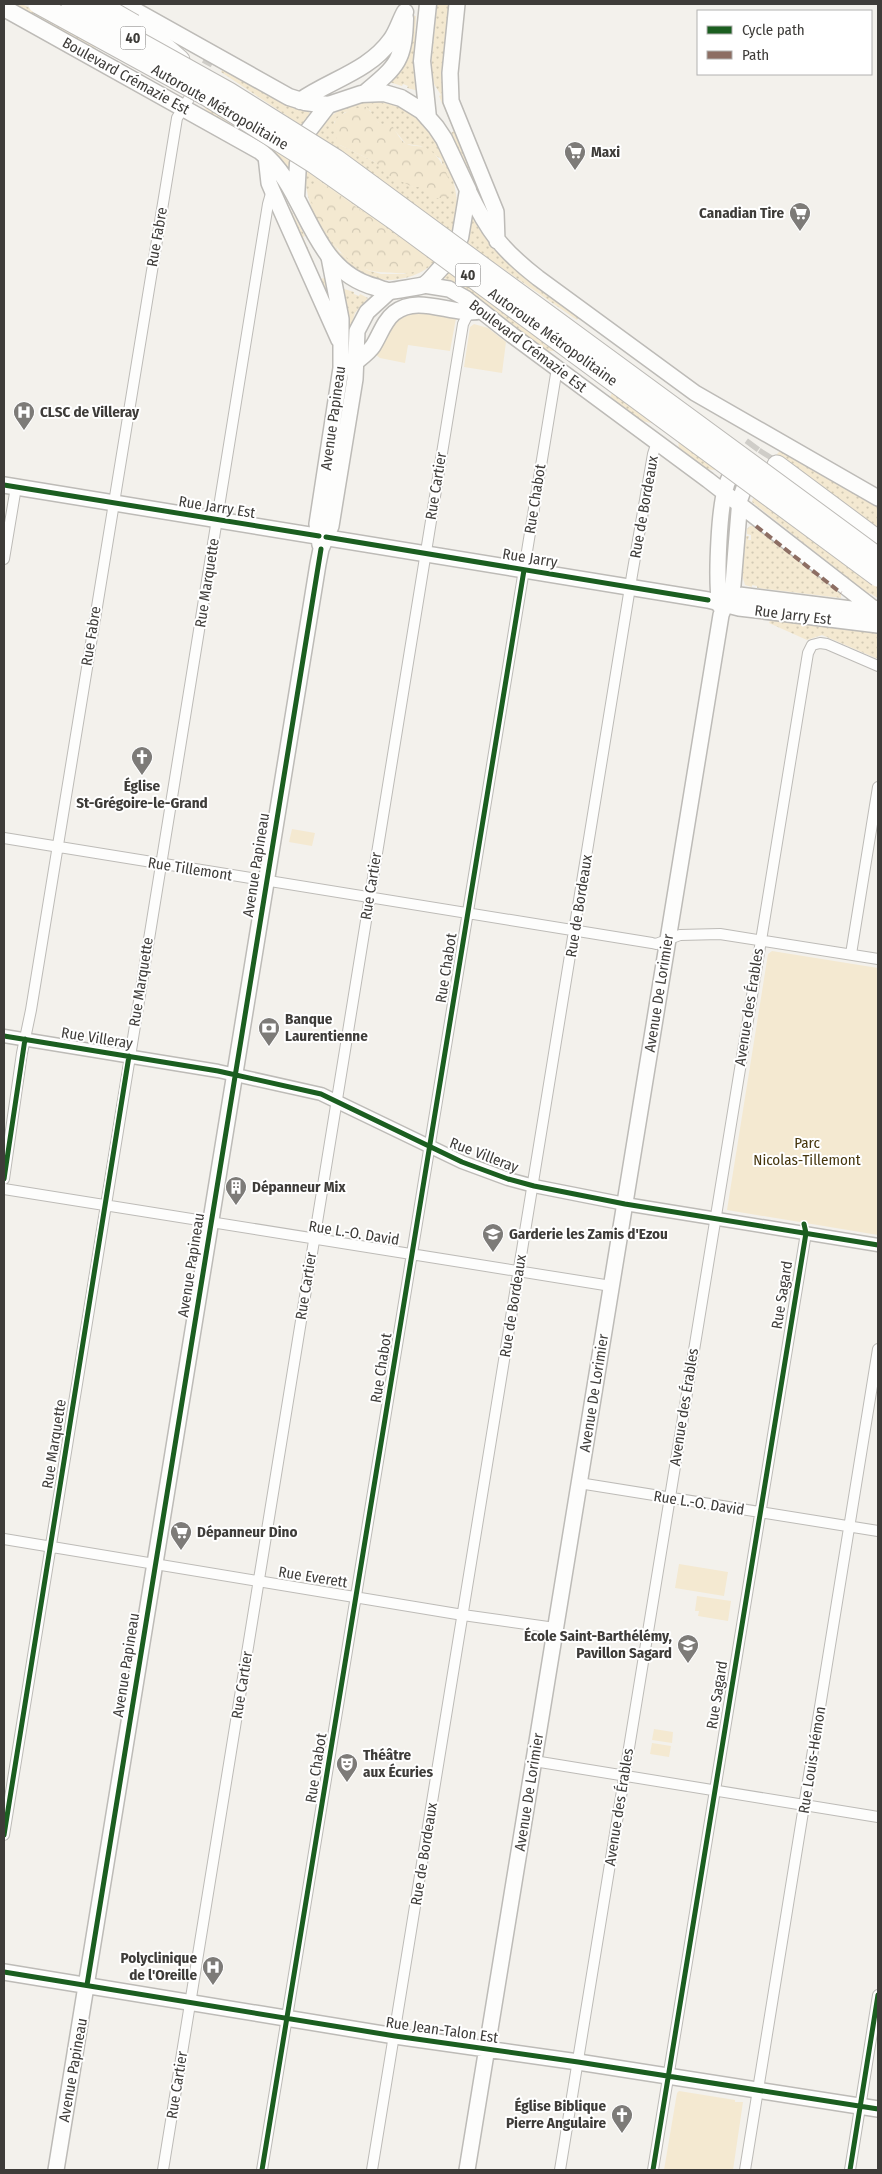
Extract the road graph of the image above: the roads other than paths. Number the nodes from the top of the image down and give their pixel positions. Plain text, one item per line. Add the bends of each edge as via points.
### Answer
1 (38, 4) edge
2 (72, 4) edge
3 (99, 4) edge
4 (428, 4) edge
5 (457, 4) edge
6 (465, 4) edge
7 (4, 8) edge
8 (405, 8) edge
9 (137, 15) edge
10 (454, 50) junction
11 (205, 61) junction
12 (366, 93) junction
13 (300, 101) junction
14 (186, 102) junction
15 (328, 104) junction
16 (428, 118) junction
17 (308, 131) dead end
18 (266, 156) junction
19 (298, 163) dead end
20 (272, 190) junction
21 (468, 190) junction
22 (296, 198) junction
23 (460, 238) dead end
24 (496, 241) junction
25 (329, 257) junction
26 (443, 266) dead end
27 (424, 285) junction
28 (390, 291) junction
29 (475, 312) junction
30 (341, 343) junction
31 (613, 361) junction
32 (356, 362) junction
33 (557, 368) junction
34 (658, 442) junction
35 (772, 452) junction
36 (730, 477) tunnel mouth
37 (10, 486) edge
38 (744, 488) tunnel mouth
39 (724, 492) junction
40 (878, 498) edge
41 (112, 503) junction
42 (740, 504) junction
43 (217, 520) junction
44 (878, 540) edge
45 (322, 541) junction
46 (426, 553) junction
47 (878, 557) edge
48 (4, 559) edge
49 (524, 570) junction
50 (878, 577) edge
51 (631, 587) junction
52 (720, 603) junction
53 (877, 610) edge
54 (878, 626) edge
55 (878, 666) edge
56 (878, 787) edge
57 (4, 838) edge
58 (57, 847) junction
59 (161, 864) junction
60 (266, 881) junction
61 (369, 898) junction
62 (468, 914) junction
63 (575, 931) junction
64 (668, 939) junction
65 (760, 940) junction
66 (851, 954) junction
67 (878, 959) edge
68 (4, 1036) edge
69 (25, 1039) junction
70 (129, 1056) junction
71 (235, 1074) junction
72 (337, 1101) junction
73 (430, 1147) junction
74 (4, 1179) edge
75 (534, 1186) junction
76 (4, 1189) edge
77 (625, 1204) junction
78 (105, 1205) junction
79 (715, 1219) junction
80 (211, 1223) junction
81 (806, 1233) junction
82 (314, 1239) junction
83 (878, 1245) edge
84 (412, 1255) junction
85 (519, 1273) junction
86 (612, 1286) junction
87 (878, 1349) edge
88 (579, 1483) junction
89 (669, 1498) junction
90 (759, 1512) junction
91 (850, 1526) junction
92 (878, 1531) edge
93 (4, 1539) edge
94 (50, 1546) junction
95 (156, 1564) junction
96 (258, 1581) junction
97 (356, 1597) junction
98 (463, 1615) junction
99 (555, 1628) junction
100 (534, 1761) junction
101 (624, 1775) junction
102 (714, 1790) junction
103 (804, 1805) junction
104 (878, 1817) edge
105 (4, 1835) edge
106 (4, 1972) edge
107 (87, 1985) junction
108 (878, 1995) edge
109 (190, 2002) junction
110 (288, 2019) junction
111 (395, 2036) junction
112 (487, 2049) junction
113 (578, 2062) junction
114 (668, 2076) junction
115 (758, 2090) junction
116 (860, 2106) junction
117 (878, 2109) edge
118 (56, 2170) edge
119 (163, 2170) edge
120 (262, 2170) edge
121 (372, 2170) edge
122 (467, 2170) edge
123 (560, 2170) edge
124 (652, 2170) edge
125 (745, 2170) edge
126 (850, 2170) edge

1 - 50 highway, Autoroute Métropolitaine / 40, bridge via 208,97 307,159
2 - 11 highway, Autoroute Métropolitaine / 40, bridge
3 - 11 highway, bridge
4 - 16 main road via 422,61
5 - 10 main road
6 - 10 main road
7 - 14 main road, Boulevard Crémazie Est via 117,63
8 - 12 main road via 404,43 399,59
8 - 13 main road via 392,39 374,59
9 - 11 main road
10 - 24 main road via 451,101 496,212
11 - 13 main road
11 - 31 highway, Autoroute Métropolitaine / 40, bridge via 280,123 336,159
12 - 15 main road
12 - 16 main road via 394,96 415,106
13 - 15 main road
14 - 18 main road, Boulevard Crémazie Est
14 - 41 street, Rue Fabre via 176,118
15 - 17 main road
16 - 21 main road via 447,143
18 - 20 main road
18 - 22 main road, Boulevard Crémazie Est
19 - 22 main road
20 - 30 main road
20 - 43 street, Rue Marquette
21 - 23 main road
21 - 24 main road
22 - 25 main road, Boulevard Crémazie Est
24 - 35 main road via 520,264 615,337 695,392
25 - 28 main road, Boulevard Crémazie Est via 349,277
25 - 30 main road, Avenue Papineau via 339,306
26 - 27 main road
27 - 28 main road, Boulevard Crémazie Est
27 - 29 main road, Boulevard Crémazie Est via 454,291
28 - 32 main road, Avenue Papineau via 362,318 356,338
29 - 32 main road via 424,305 401,308 388,319 372,348
29 - 33 main road, Boulevard Crémazie Est
29 - 46 street, Rue Cartier via 463,324
30 - 45 main road, Avenue Papineau via 340,386 317,521
31 - 35 highway, bridge via 675,392
31 - 47 highway, Autoroute Métropolitaine / 40, bridge
32 - 45 main road, Avenue Papineau via 332,517
33 - 34 main road, Boulevard Crémazie Est via 582,378 602,392
33 - 49 street, Rue Chabot
34 - 39 main road, Boulevard Crémazie Est
34 - 51 street, Rue de Bordeaux via 652,454
35 - 40 main road
35 - 44 highway
36 - 39 main road, Avenue De Lorimier
37 - 41 main road, Rue Jarry Est
37 - 48 street
38 - 42 main road, Avenue De Lorimier
39 - 42 main road, Boulevard Crémazie Est
39 - 52 main road, Avenue De Lorimier via 717,581
41 - 43 main road, Rue Jarry Est
41 - 58 street, Rue Fabre
42 - 52 main road, Avenue De Lorimier via 733,585
42 - 53 main road, Boulevard Crémazie Est
43 - 45 main road, Rue Jarry Est
43 - 59 street, Rue Marquette
45 - 46 main road, Rue Jarry Est
45 - 60 main road, Avenue Papineau
46 - 49 main road, Rue Jarry
46 - 61 street, Rue Cartier
49 - 51 main road, Rue Jarry
49 - 62 street, Rue Chabot
51 - 52 main road, Rue Jarry Est
51 - 63 street, Rue de Bordeaux
52 - 53 main road, Rue Jarry Est via 739,595
52 - 54 main road, Rue Jarry Est
52 - 64 main road, Avenue De Lorimier
55 - 65 street, Avenue des Érables via 827,644 812,645 808,653
56 - 66 street
57 - 58 street, Rue Tillemont
58 - 59 street, Rue Tillemont
58 - 69 street, Rue Fabre
59 - 60 street, Rue Tillemont
59 - 70 street, Rue Marquette
60 - 61 street, Rue Tillemont
60 - 71 main road, Avenue Papineau
61 - 62 street, Rue Tillemont
61 - 72 street, Rue Cartier
62 - 63 street, Rue Tillemont
62 - 73 street, Rue Chabot
63 - 64 street, Rue Tillemont via 656,944
63 - 75 street, Rue de Bordeaux
64 - 65 street, Rue Tillemont via 707,934
64 - 77 main road, Avenue De Lorimier
65 - 66 street, Rue Tillemont
65 - 79 street, Avenue des Érables
66 - 67 street, Rue Tillemont
68 - 69 street, Rue Villeray
69 - 70 street, Rue Villeray
69 - 74 street, Rue Fabre
70 - 71 street, Rue Villeray
70 - 78 street, Rue Marquette
71 - 72 street, Rue Villeray via 321,1094
71 - 80 main road, Avenue Papineau
72 - 73 street, Rue Villeray
72 - 82 street, Rue Cartier
73 - 75 street, Rue Villeray via 482,1170
73 - 84 street, Rue Chabot
75 - 77 street, Rue Villeray
75 - 85 street, Rue de Bordeaux
76 - 78 street, Rue L.-O. David
77 - 79 street, Rue Villeray
77 - 86 main road, Avenue De Lorimier
78 - 80 street, Rue L.-O. David
78 - 94 street, Rue Marquette
79 - 81 street, Rue Villeray
79 - 89 street, Avenue des Érables
80 - 82 street, Rue L.-O. David
80 - 95 main road, Avenue Papineau
81 - 83 street, Rue Villeray
81 - 90 street, Rue Sagard
82 - 84 street, Rue L.-O. David
82 - 96 street, Rue Cartier
84 - 85 street, Rue L.-O. David
84 - 97 street, Rue Chabot
85 - 86 street, Rue L.-O. David
85 - 98 street, Rue de Bordeaux
86 - 88 main road, Avenue De Lorimier
87 - 91 street, Rue Louis-Hémon
88 - 89 street, Rue L.-O. David
88 - 99 main road, Avenue De Lorimier
89 - 90 street, Rue L.-O. David
89 - 101 street, Avenue des Érables
90 - 91 street, Rue L.-O. David
90 - 102 street, Rue Sagard
91 - 92 street, Rue L.-O. David
91 - 103 street, Rue Louis-Hémon
93 - 94 street, Rue Everett
94 - 95 street, Rue Everett
94 - 105 street, Rue Marquette
95 - 96 street, Rue Everett
95 - 107 main road, Avenue Papineau
96 - 97 street, Rue Everett
96 - 109 street, Rue Cartier
97 - 98 street, Rue Everett
97 - 110 street, Rue Chabot
98 - 99 street, Rue Everett
98 - 111 street, Rue de Bordeaux
99 - 100 main road, Avenue De Lorimier
100 - 101 street
100 - 112 main road, Avenue De Lorimier
101 - 102 street
101 - 113 street, Avenue des Érables
102 - 103 street
102 - 114 street, Rue Sagard
103 - 104 street
103 - 115 street, Rue Louis-Hémon
106 - 107 main road, Rue Jean-Talon Est
107 - 109 main road, Rue Jean-Talon Est
107 - 118 main road, Avenue Papineau
108 - 116 street
109 - 110 main road, Rue Jean-Talon Est
109 - 119 street, Rue Cartier
110 - 111 main road, Rue Jean-Talon Est
110 - 120 street, Rue Chabot
111 - 112 main road, Rue Jean-Talon Est
111 - 121 street, Rue de Bordeaux
112 - 113 main road, Rue Jean-Talon Est
112 - 122 main road, Avenue De Lorimier
113 - 114 main road, Rue Jean-Talon Est
113 - 123 street, Avenue des Érables
114 - 115 main road, Rue Jean-Talon Est
114 - 124 street, Rue Sagard
115 - 116 main road, Rue Jean-Talon Est
115 - 125 street, Rue Louis-Hémon
116 - 117 main road, Rue Jean-Talon Est
116 - 126 street

